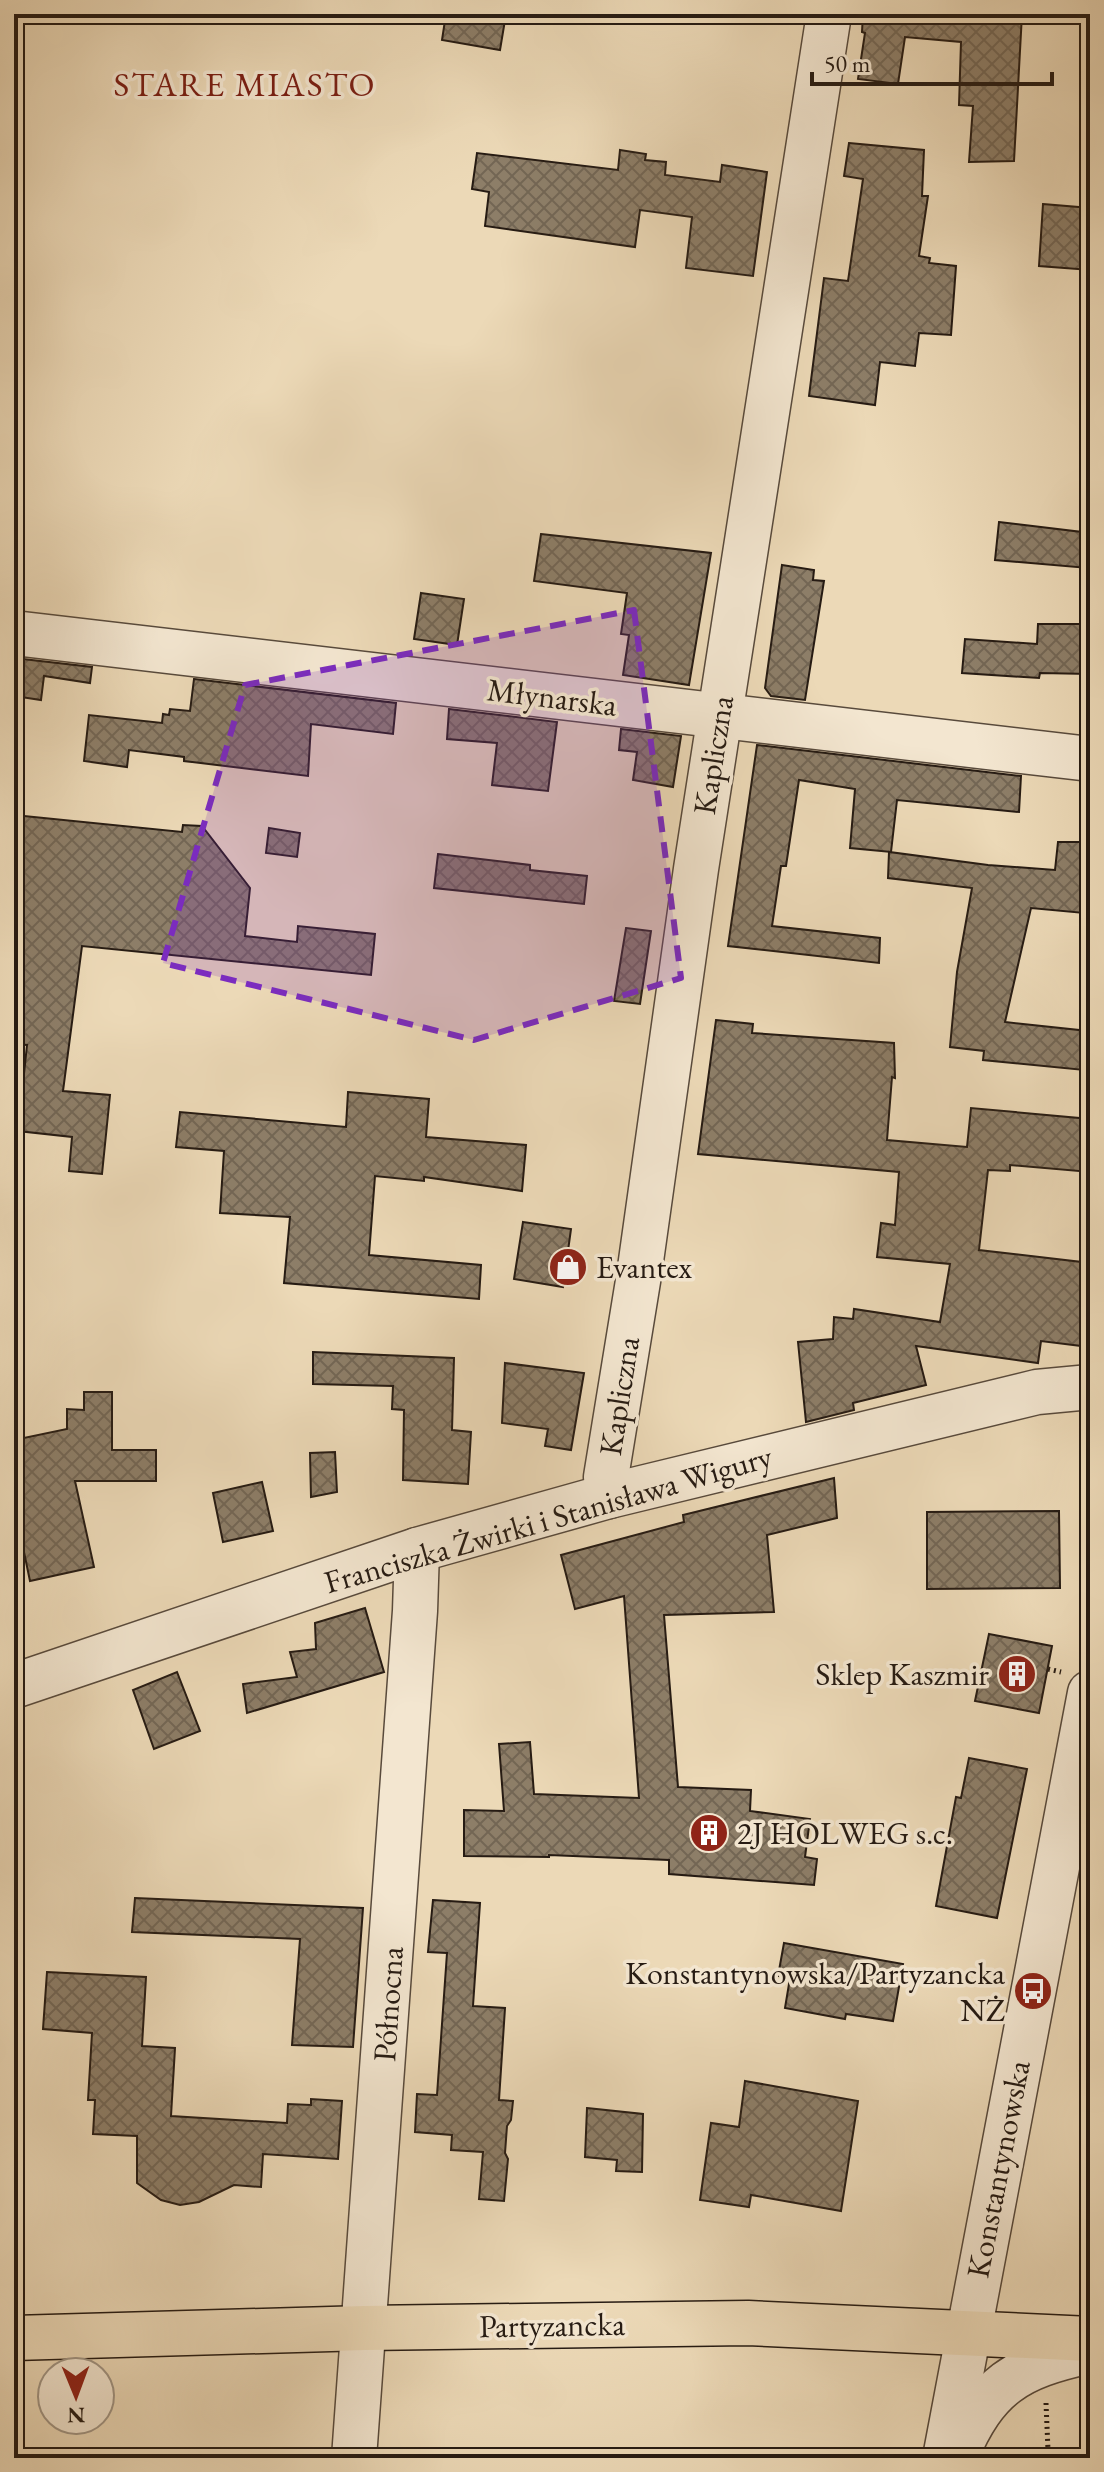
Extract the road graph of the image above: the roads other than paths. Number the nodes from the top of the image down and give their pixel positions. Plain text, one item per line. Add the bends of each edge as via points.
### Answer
1 (829, 14) edge
2 (14, 633) edge
3 (720, 716) junction
4 (1090, 759) edge
5 (1090, 1387) edge
6 (609, 1496) junction
7 (417, 1550) junction
8 (14, 1686) edge
9 (1090, 1693) edge
10 (365, 2328) junction
11 (967, 2333) junction
12 (14, 2338) edge
13 (1090, 2339) edge
14 (1090, 2351) edge
15 (354, 2458) edge
16 (945, 2458) edge
17 (955, 2458) edge

1 - 3 street, Kapliczna
2 - 3 street, Młynarska
3 - 4 street, Młynarska
3 - 6 street, Kapliczna via 606,1477
5 - 6 street, Franciszka Żwirki i Stanisława Wigury via 1037,1392
6 - 7 street, Franciszka Żwirki i Stanisława Wigury
7 - 8 street, Franciszka Żwirki i Stanisława Wigury
7 - 10 street, Północna
9 - 11 street, Konstantynowska
10 - 11 main road, Partyzancka via 748,2323
10 - 12 main road, Partyzancka
10 - 15 street, Północna
11 - 13 main road, Partyzancka
11 - 16 street, Konstantynowska
14 - 17 street via 1030,2368 1000,2387 975,2415

